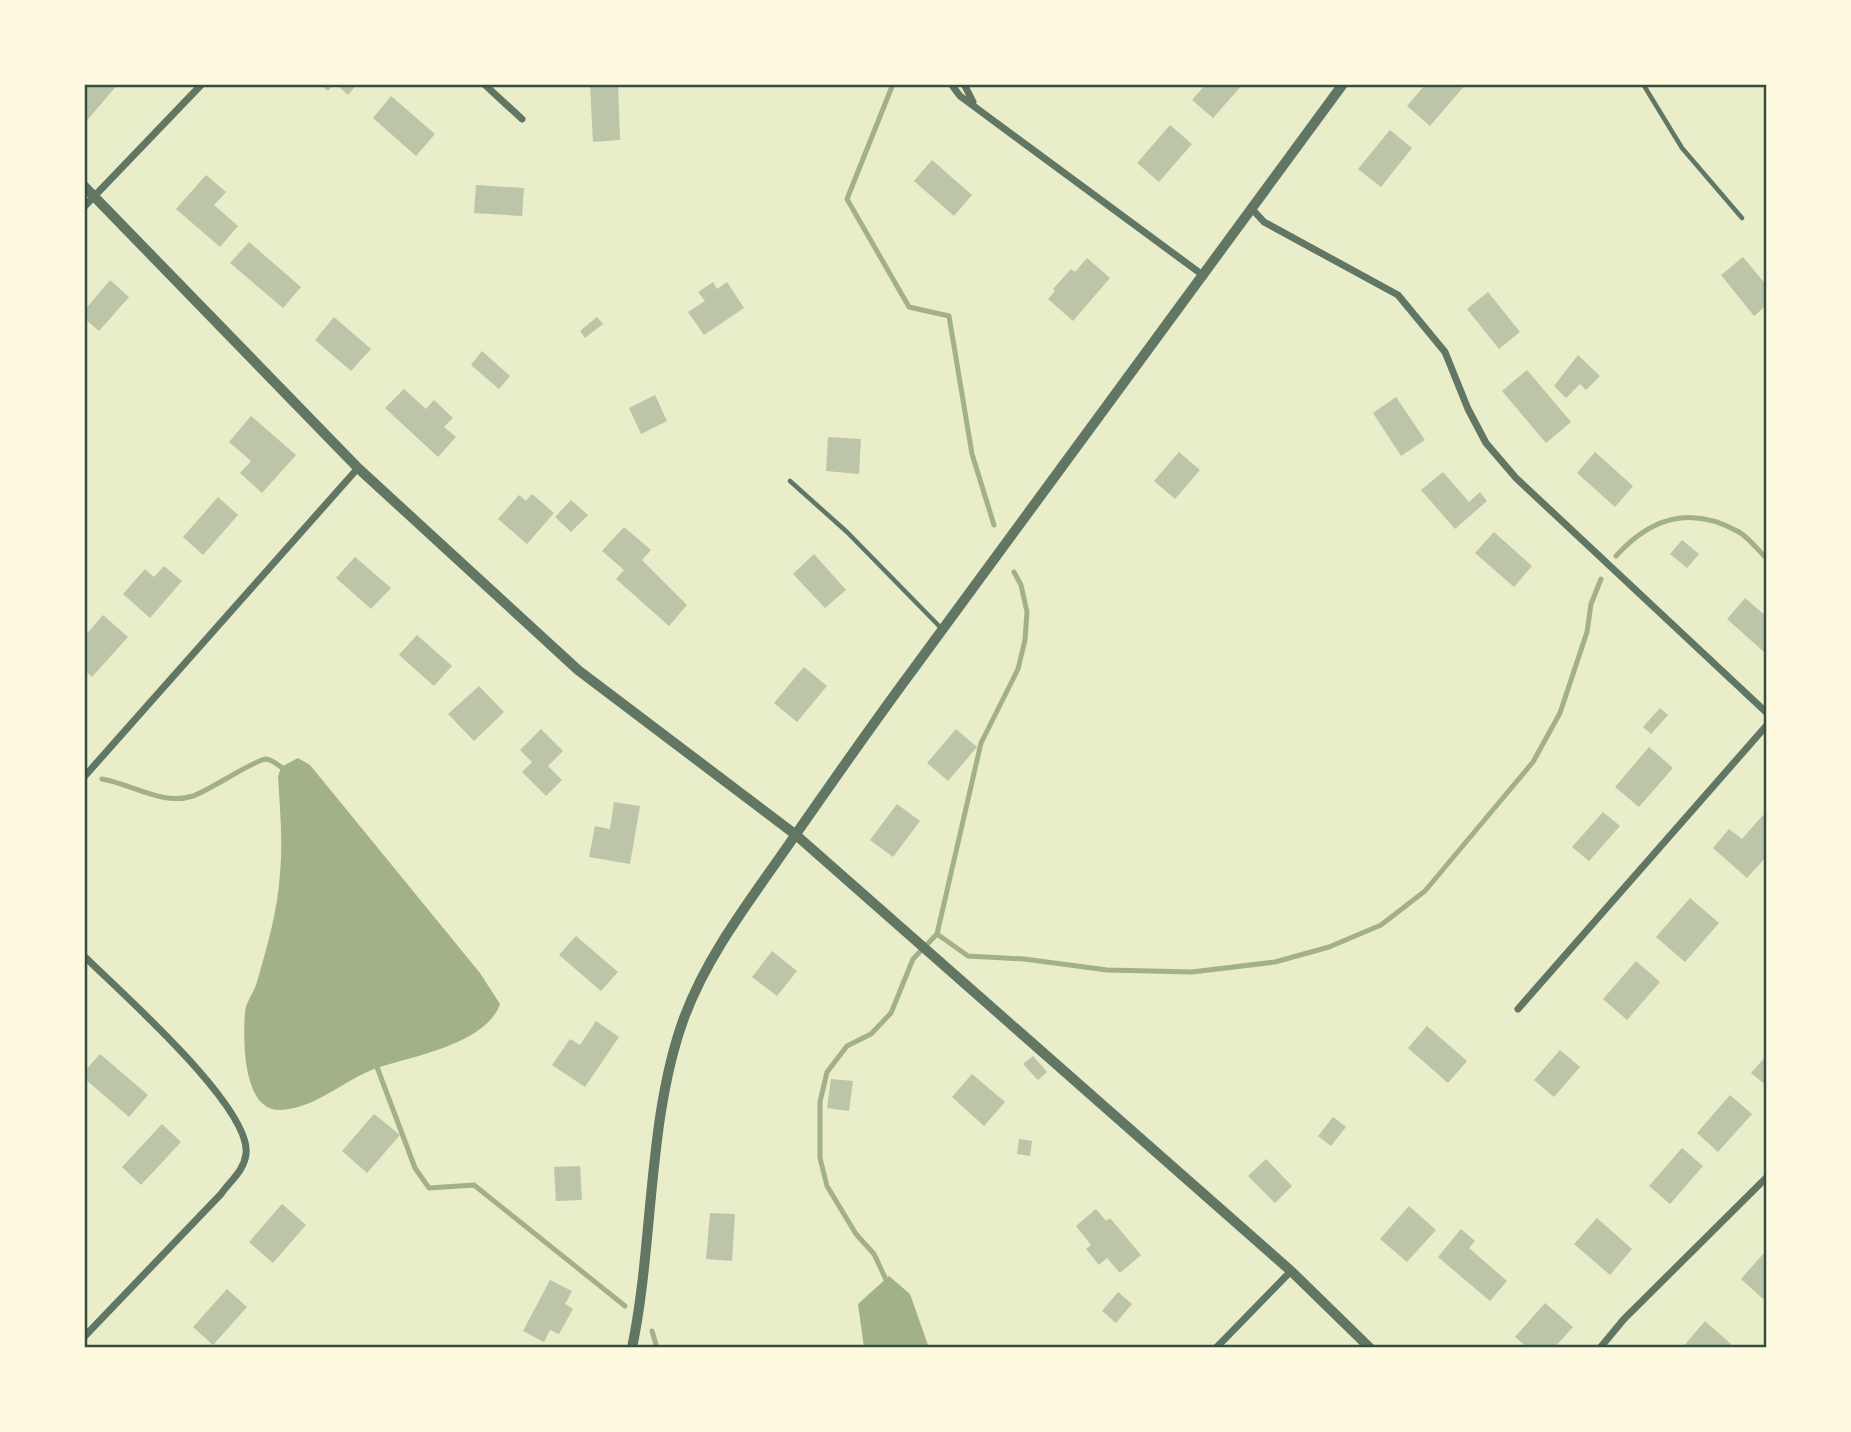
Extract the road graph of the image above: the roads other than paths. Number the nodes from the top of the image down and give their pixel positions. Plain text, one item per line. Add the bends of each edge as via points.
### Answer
1 (202, 84) edge
2 (484, 84) edge
3 (951, 84) edge
4 (964, 84) edge
5 (1343, 84) edge
6 (1643, 84) edge
7 (974, 104) junction
8 (523, 119) dead end
9 (84, 186) edge
10 (94, 195) junction
11 (84, 207) edge
12 (1252, 209) junction
13 (1742, 218) dead end
14 (1205, 276) junction
15 (358, 468) junction
16 (790, 481) dead end
17 (942, 630) junction
18 (1767, 713) edge
19 (1767, 725) edge
20 (84, 777) edge
21 (796, 835) junction
22 (84, 956) edge
23 (1518, 1009) dead end
24 (1767, 1177) edge
25 (1291, 1271) junction
26 (84, 1337) edge
27 (632, 1348) edge
28 (1216, 1348) edge
29 (1370, 1348) edge
30 (1600, 1348) edge

1 - 10 street
2 - 8 street
3 - 7 street
4 - 7 street
5 - 12 street
6 - 13 lane via 1682,148
7 - 14 street
9 - 10 street
10 - 11 street
10 - 15 street
12 - 14 street
12 - 18 street via 1264,222 1398,295 1445,352 1486,443 1516,478
14 - 17 street
15 - 20 street
15 - 21 street via 579,670
16 - 17 lane via 848,532
17 - 21 street
19 - 23 street
21 - 25 street
21 - 27 street via 713,952 683,1020 664,1099 642,1300
22 - 26 street via 206,1078 239,1126 247,1150 238,1174
24 - 30 street
25 - 28 street
25 - 29 street

